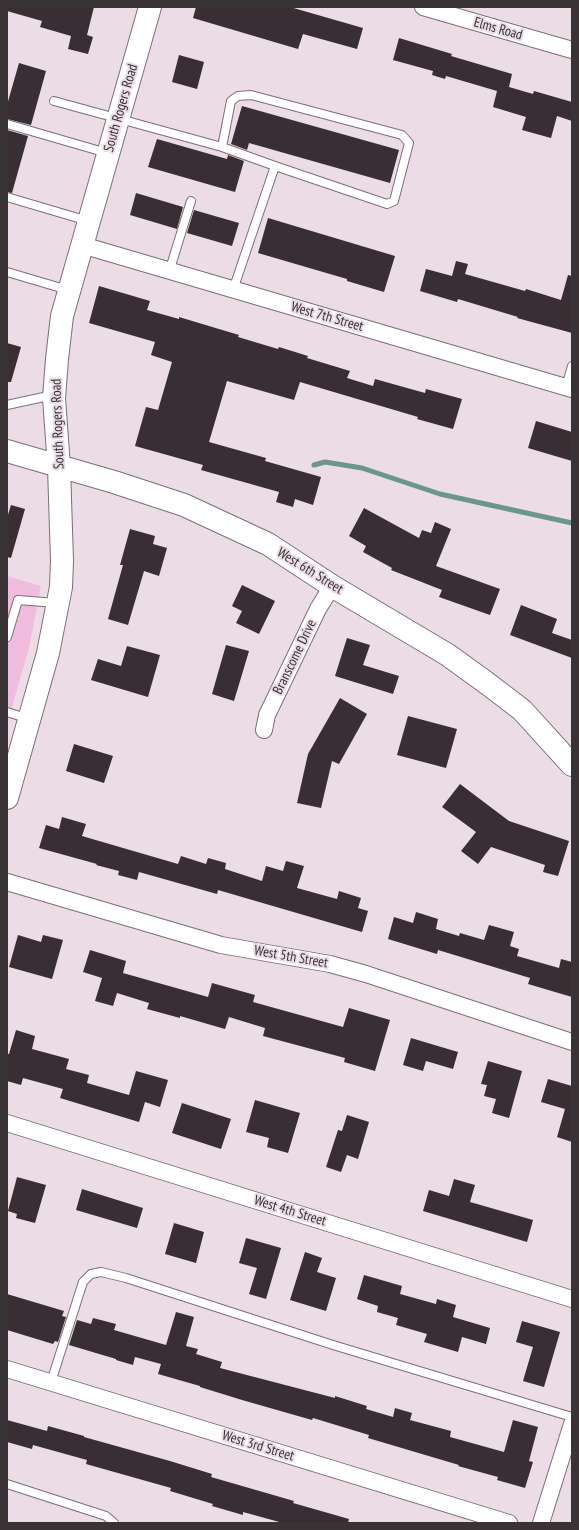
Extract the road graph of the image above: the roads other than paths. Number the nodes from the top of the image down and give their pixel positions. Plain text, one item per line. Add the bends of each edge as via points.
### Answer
1 (150, 7) edge
2 (423, 7) edge
3 (572, 50) edge
4 (54, 101) dead end
5 (118, 118) junction
6 (7, 124) edge
7 (222, 147) junction
8 (108, 154) junction
9 (275, 166) junction
10 (7, 197) edge
11 (191, 201) dead end
12 (89, 221) junction
13 (82, 245) junction
14 (7, 272) edge
15 (170, 272) junction
16 (69, 290) junction
17 (233, 290) junction
18 (572, 366) edge
19 (569, 388) edge
20 (54, 395) junction
21 (7, 405) edge
22 (7, 451) edge
23 (60, 467) junction
24 (332, 586) junction
25 (58, 604) junction
26 (7, 637) edge
27 (7, 712) edge
28 (30, 719) junction
29 (264, 730) dead end
30 (572, 765) edge
31 (7, 798) edge
32 (7, 882) edge
33 (572, 1042) edge
34 (7, 1123) edge
35 (572, 1298) edge
36 (7, 1369) edge
37 (51, 1382) junction
38 (572, 1416) edge
39 (572, 1424) edge
40 (7, 1484) edge
41 (114, 1523) edge
42 (509, 1523) edge
43 (542, 1523) edge

1 - 5 street, South Rogers Road
2 - 3 street, Elms Road
4 - 5 lane
5 - 7 lane
5 - 8 street, South Rogers Road
6 - 8 lane
7 - 9 lane
7 - 9 lane via 232,101 238,96 251,95 402,135 409,143 394,201 387,204
8 - 12 street, South Rogers Road
9 - 17 lane
10 - 12 lane
11 - 15 lane
12 - 13 street, South Rogers Road
13 - 15 street, West 7th Street
13 - 16 street, South Rogers Road
14 - 16 lane
15 - 17 street, West 7th Street
16 - 20 street, South Rogers Road via 62,316
17 - 19 street, West 7th Street
18 - 19 lane
20 - 21 lane
20 - 23 street, South Rogers Road
22 - 23 street, West 6th Street
23 - 24 street, West 6th Street via 184,505 268,544
23 - 25 street, South Rogers Road via 62,561
24 - 29 street, Branscome Drive via 318,609 267,715
24 - 30 street, West 6th Street via 448,655 488,684 522,710
25 - 26 lane via 18,600
25 - 28 street, South Rogers Road
27 - 28 lane
28 - 31 street, South Rogers Road
32 - 33 street, West 5th Street via 221,945 330,964 366,974
34 - 35 street, West 4th Street
36 - 37 street, West 3rd Street
37 - 38 lane via 80,1287 91,1274 101,1272
37 - 42 street, West 3rd Street
39 - 43 street
40 - 41 lane via 106,1516

